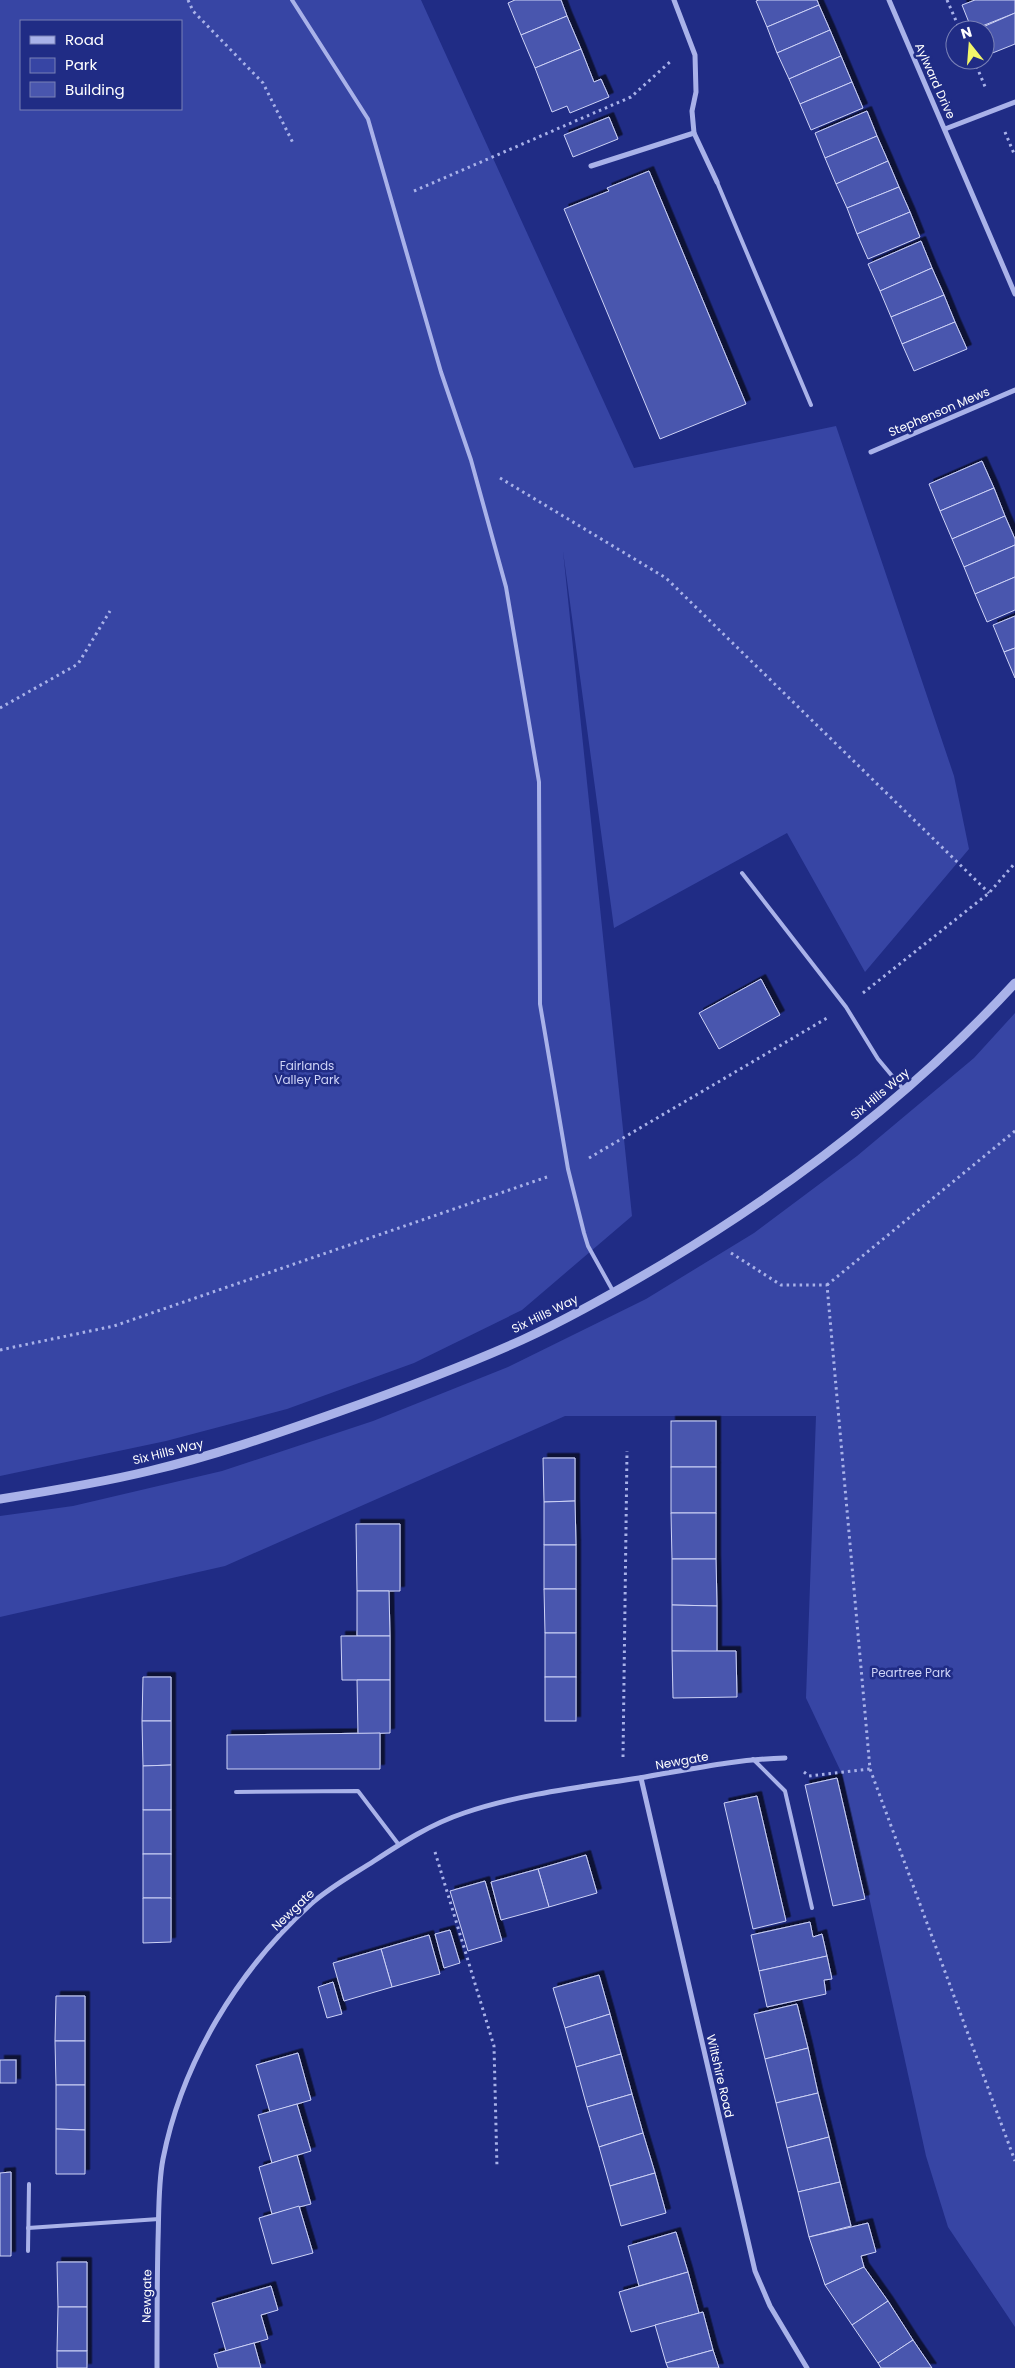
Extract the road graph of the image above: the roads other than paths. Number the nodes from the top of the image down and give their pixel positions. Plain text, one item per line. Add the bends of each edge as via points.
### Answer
1 (292, 0) edge
2 (674, 0) edge
3 (889, 0) edge
4 (1015, 102) edge
5 (945, 129) junction
6 (694, 133) junction
7 (591, 166) dead end
8 (717, 182) joint
9 (1015, 294) edge
10 (1015, 390) edge
11 (810, 405) dead end
12 (871, 452) dead end
13 (742, 873) dead end
14 (1015, 983) edge
15 (905, 1091) junction
16 (614, 1293) junction
17 (0, 1499) edge
18 (785, 1758) road end
19 (753, 1759) junction
20 (641, 1778) junction
21 (236, 1792) dead end
22 (399, 1845) junction
23 (812, 1908) dead end
24 (29, 2184) dead end
25 (159, 2219) junction
26 (28, 2228) junction
27 (28, 2251) dead end
28 (157, 2368) edge
29 (807, 2368) edge

1 - 16 lane via 368,118 506,586 539,782 540,1004 568,1169 588,1246
2 - 6 street via 695,55
3 - 5 street, Aylward Drive
4 - 5 street, Aylward Drive
5 - 9 street
6 - 7 street
6 - 8 street
8 - 11 lane
10 - 12 street, Stephenson Mews
13 - 15 lane via 846,1007 878,1059
14 - 15 street, Six Hills Way
15 - 16 street, Six Hills Way via 779,1190
16 - 17 street, Six Hills Way via 524,1339 429,1379 307,1423 149,1471
18 - 19 street, Newgate
19 - 20 street, Newgate
19 - 23 lane via 785,1791
20 - 22 street, Newgate via 512,1800 464,1813
20 - 29 street, Wiltshire Road via 755,2271 770,2306
21 - 22 lane via 358,1791
22 - 25 street, Newgate via 313,1902 244,1979 210,2029 175,2113 163,2161
24 - 26 lane
25 - 26 lane
25 - 28 street, Newgate
26 - 27 lane

